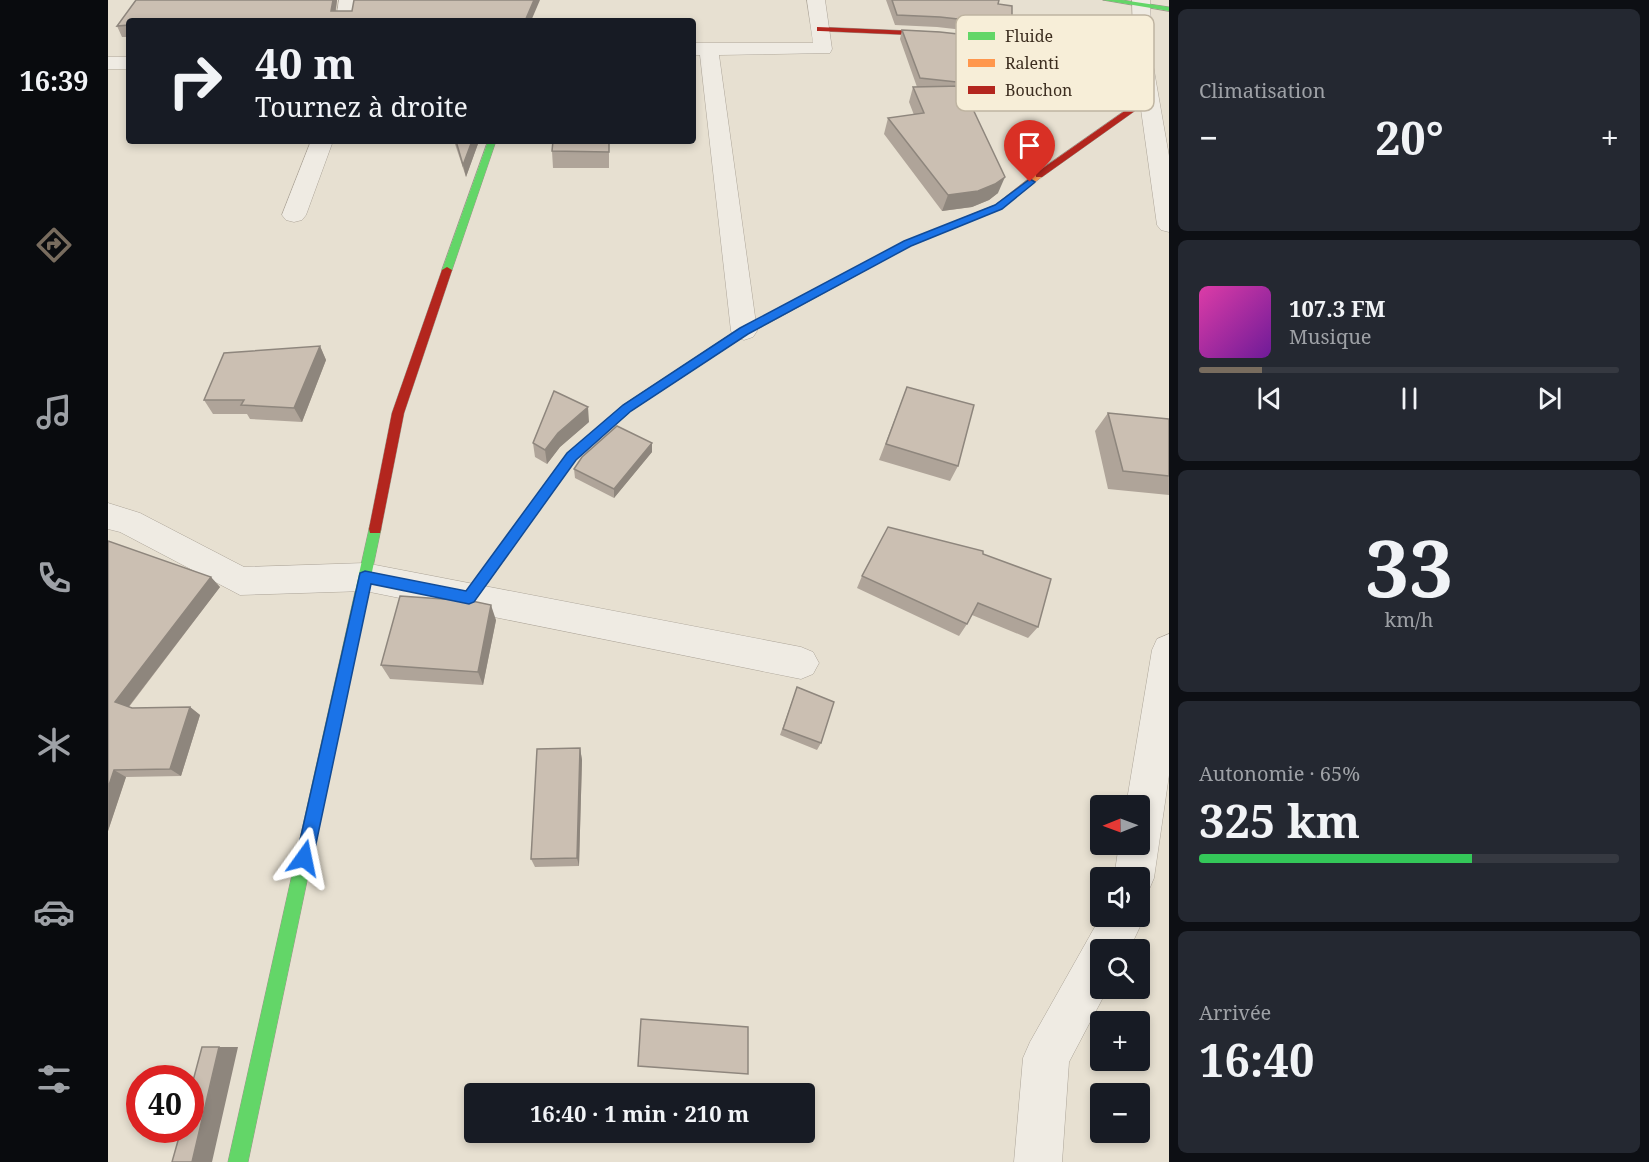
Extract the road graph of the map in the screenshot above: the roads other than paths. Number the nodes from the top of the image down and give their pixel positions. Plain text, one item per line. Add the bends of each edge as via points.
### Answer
1 (348, 0) edge
2 (816, 0) edge
3 (1107, 0) edge
4 (1142, 3) edge
5 (1169, 9) edge
6 (345, 18) edge
7 (820, 29) junction
8 (956, 36) edge
9 (701, 49) edge
10 (108, 63) edge
11 (126, 63) edge
12 (1130, 111) edge
13 (1151, 111) edge
14 (321, 144) edge
15 (491, 144) edge
16 (294, 215) dead end
17 (1169, 225) edge
18 (744, 331) junction
19 (108, 516) edge
20 (365, 577) junction
21 (469, 598) junction
22 (1169, 650) edge
23 (801, 663) dead end
24 (1161, 759) edge
25 (1150, 801) edge
26 (1090, 978) edge
27 (238, 1162) edge
28 (1038, 1162) edge

1 - 6 street
2 - 7 street
3 - 4 street
4 - 5 street
7 - 8 street
7 - 9 street via 823,48
9 - 18 street
10 - 11 street
12 - 18 street via 998,207 908,244
13 - 17 street
14 - 16 street
15 - 20 street via 398,413
18 - 21 street via 627,408 571,457
19 - 20 street via 129,522 240,581
20 - 21 street
20 - 27 street
21 - 23 street
22 - 24 street
24 - 25 street
26 - 28 street via 1046,1058

